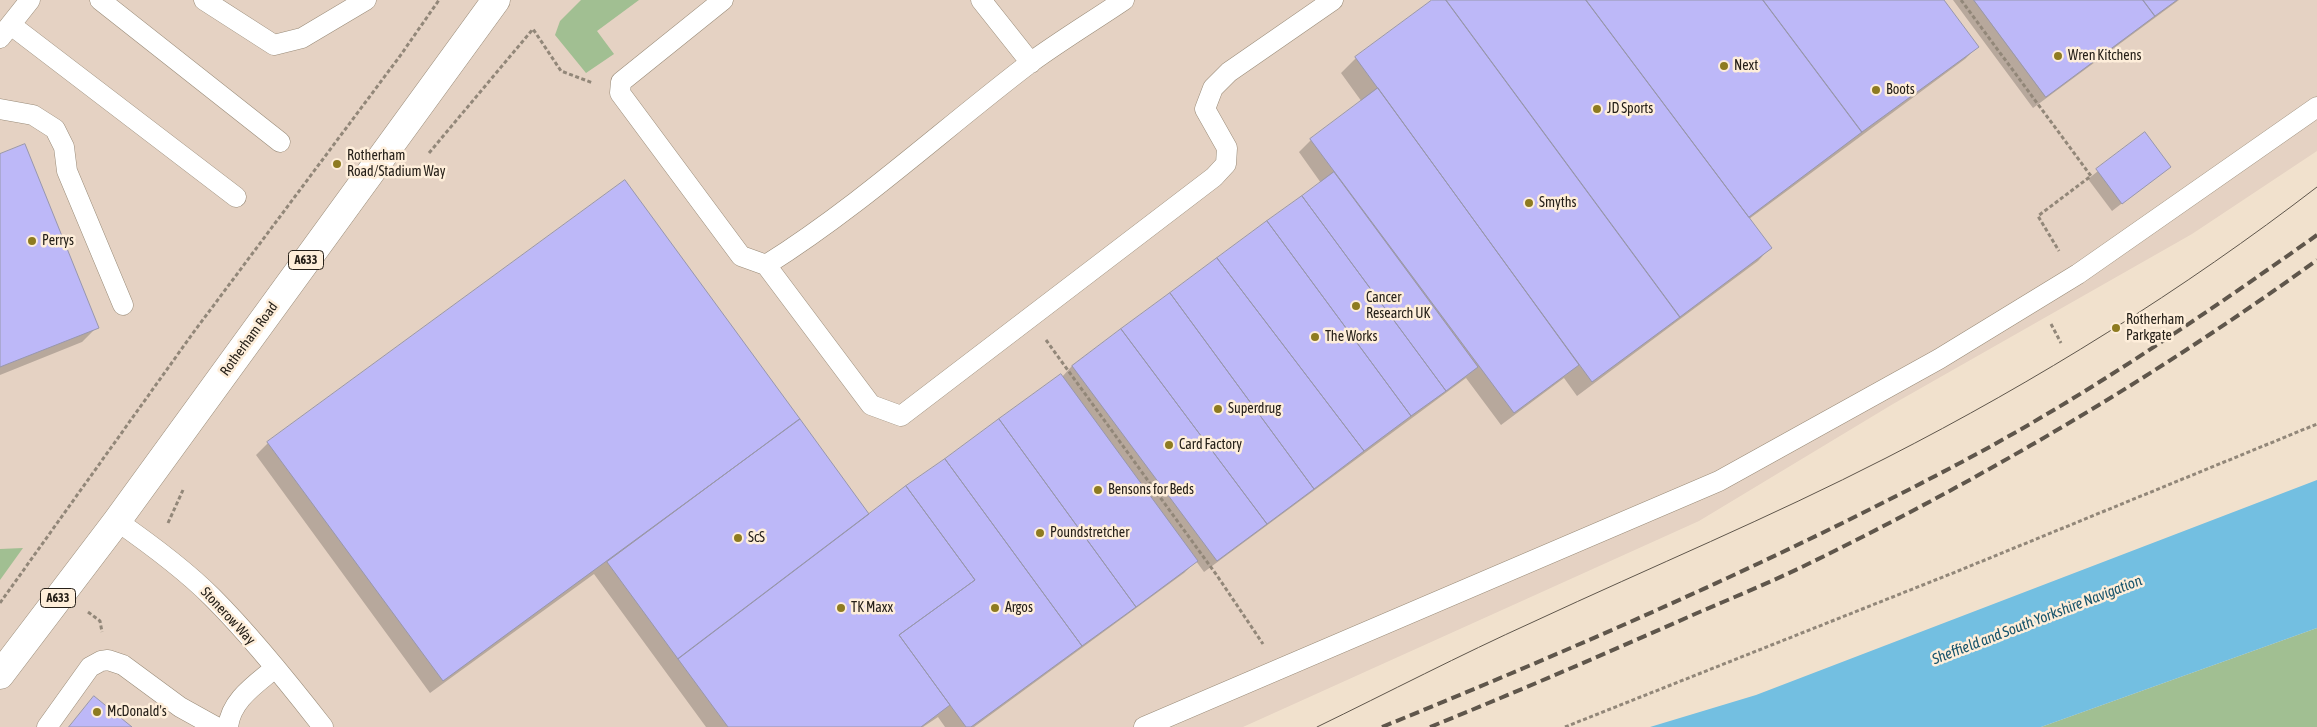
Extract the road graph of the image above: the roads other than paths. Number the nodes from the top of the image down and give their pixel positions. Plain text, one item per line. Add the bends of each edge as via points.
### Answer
1 (30, 0) edge
2 (100, 0) edge
3 (204, 0) edge
4 (366, 0) edge
5 (496, 0) edge
6 (723, 0) edge
7 (981, 0) edge
8 (1124, 0) edge
9 (1333, 0) edge
10 (5, 31) edge
11 (1031, 63) junction
12 (2317, 107) edge
13 (0, 109) edge
14 (280, 142) dead end
15 (236, 197) dead end
16 (766, 265) junction
17 (123, 305) dead end
18 (117, 521) junction
19 (274, 668) junction
20 (0, 675) edge
21 (46, 727) edge
22 (216, 727) edge
23 (228, 727) edge
24 (322, 727) edge
25 (1144, 727) edge

1 - 10 lane
2 - 14 lane
3 - 4 lane via 274,45 302,38
5 - 18 main road, Rotherham Road / A633
6 - 16 lane via 620,82 620,93 741,256
7 - 11 lane
8 - 11 lane
9 - 16 lane via 1229,72 1213,88 1205,109 1227,148 1226,164 1208,183 901,416 871,405
10 - 15 lane
11 - 16 lane via 796,246
12 - 25 lane via 2078,274 1939,359 1719,481
13 - 17 lane via 33,115 55,129 64,147 67,171
18 - 19 lane, Stonerow Way via 156,548 210,596
18 - 20 main road, Rotherham Road / A633
19 - 23 lane via 236,704
19 - 24 lane, Stonerow Way
21 - 22 lane via 90,667 101,660 123,665

